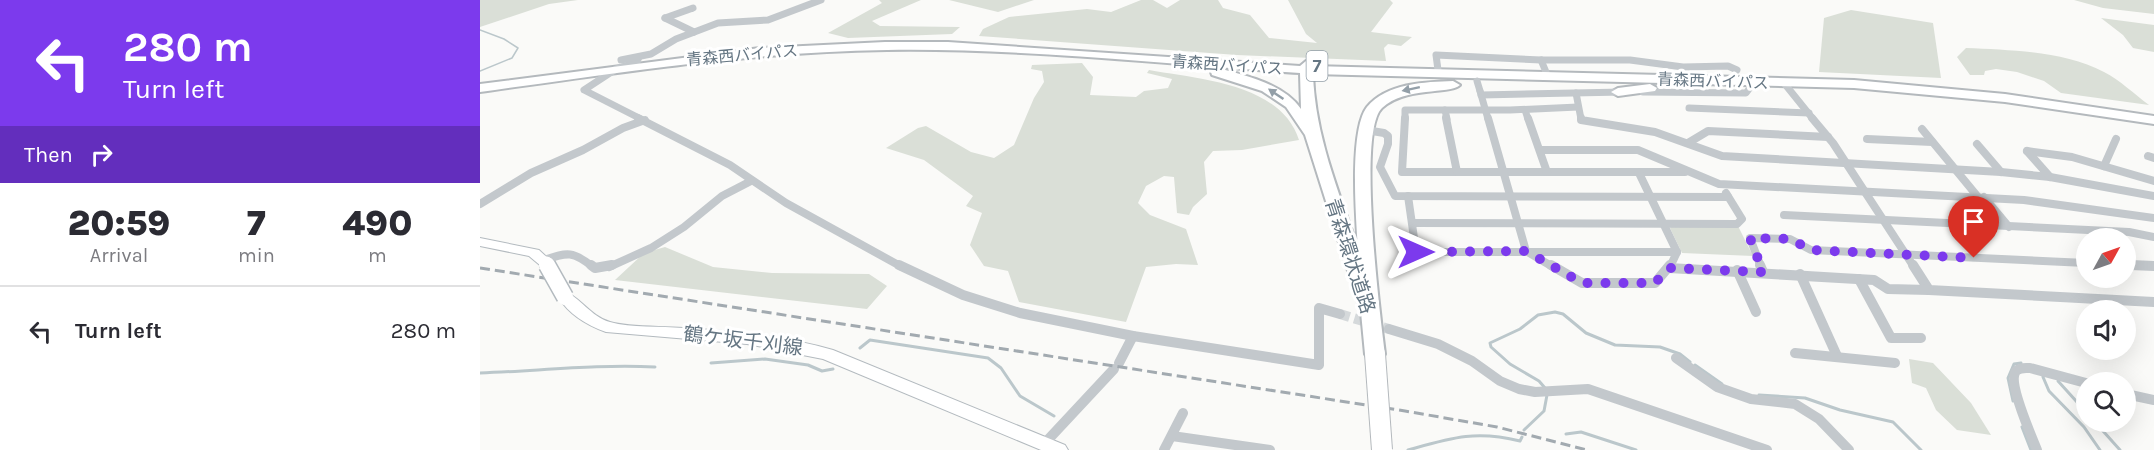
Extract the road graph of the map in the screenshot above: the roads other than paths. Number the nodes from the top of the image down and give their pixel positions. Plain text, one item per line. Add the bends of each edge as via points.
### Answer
1 (820, 0) edge
2 (693, 8) dead end
3 (694, 32) junction
4 (1077, 54) junction
5 (1469, 56) junction
6 (638, 60) junction
7 (619, 65) junction
8 (1544, 66) junction
9 (1306, 68) junction
10 (1438, 70) junction
11 (1737, 70) dead end
12 (1475, 76) junction
13 (480, 80) edge
14 (1784, 83) junction
15 (1672, 86) junction
16 (480, 87) edge
17 (1749, 89) dead end
18 (1618, 92) junction
19 (1481, 93) junction
20 (1576, 93) junction
21 (1578, 106) junction
22 (1689, 108) dead end
23 (1445, 110) junction
24 (1484, 110) junction
25 (1525, 110) junction
26 (1809, 114) junction
27 (2154, 115) edge
28 (645, 120) junction
29 (2154, 120) edge
30 (1922, 129) dead end
31 (1366, 130) junction
32 (1313, 138) junction
33 (1828, 138) junction
34 (1867, 139) dead end
35 (2116, 139) dead end
36 (1932, 142) junction
37 (1688, 143) junction
38 (1977, 144) dead end
39 (1540, 150) junction
40 (1846, 163) junction
41 (2104, 166) junction
42 (1954, 168) junction
43 (1457, 172) junction
44 (1503, 172) junction
45 (1547, 172) junction
46 (1690, 172) junction
47 (2001, 172) junction
48 (1639, 173) junction
49 (2050, 177) junction
50 (751, 181) junction
51 (2154, 181) edge
52 (1719, 184) junction
53 (1864, 192) junction
54 (1408, 196) junction
55 (2154, 196) edge
56 (1509, 197) junction
57 (1650, 197) junction
58 (1728, 197) junction
59 (1981, 197) junction
60 (480, 204) edge
61 (1784, 215) dead end
62 (2154, 218) edge
63 (1883, 221) junction
64 (1413, 223) junction
65 (1517, 223) junction
66 (1663, 224) junction
67 (2009, 227) junction
68 (2154, 237) edge
69 (480, 242) edge
70 (1526, 251) junction
71 (1677, 252) junction
72 (1906, 254) junction
73 (545, 261) junction
74 (2076, 263) edge
75 (2136, 265) edge
76 (2154, 266) edge
77 (1669, 268) junction
78 (1737, 270) junction
79 (1763, 272) junction
80 (1800, 274) junction
81 (1859, 279) junction
82 (1929, 290) junction
83 (2154, 302) edge
84 (1370, 312) junction
85 (1756, 312) dead end
86 (1340, 314) tunnel mouth
87 (1389, 329) tunnel mouth
88 (1134, 336) junction
89 (1921, 338) dead end
90 (1795, 353) dead end
91 (1836, 356) junction
92 (1676, 358) dead end
93 (1895, 363) dead end
94 (2076, 380) edge
95 (2136, 396) edge
96 (2154, 400) edge
97 (1183, 413) dead end
98 (1172, 436) junction
99 (1052, 447) edge
100 (1164, 450) edge
101 (1270, 450) edge
102 (1382, 450) edge
103 (1767, 450) edge
104 (1849, 450) edge
105 (2037, 450) edge

1 - 3 street via 776,18 718,23
2 - 3 street via 665,18
3 - 6 street
4 - 7 highway, 青森西バイパス / 7 via 948,46 862,47
4 - 9 highway, 青森西バイパス / 7
32 -> 4 highway via 1291,104 1267,88 1238,77 1177,65
5 - 8 street
5 - 10 street via 1436,54
5 - 12 street
6 - 7 street
6 - 9 highway, 青森西バイパス / 7 via 821,44 950,42
6 - 13 highway, 青森西バイパス / 7
7 - 16 highway, 青森西バイパス / 7
7 - 28 street via 584,90
8 - 11 street via 1630,60 1683,67 1728,66
8 - 12 highway, 青森西バイパス / 7
8 - 27 highway, 青森西バイパス / 7 via 1907,83 2021,94
9 - 10 highway, 青森西バイパス / 7
9 - 12 highway, 青森西バイパス / 7
9 - 32 highway, 青森環状道路 / 7
10 - 12 highway, 青森西バイパス / 7
12 - 14 highway, 青森西バイパス / 7
12 - 19 street, bridge
14 - 15 highway
14 - 26 street
14 - 29 highway, 青森西バイパス / 7 via 1944,90
15 - 18 highway
15 -> 31 highway via 1417,88 1381,101 1369,114
17 - 18 street via 1746,93
18 - 20 street
19 - 20 street
19 - 24 street
20 - 21 street
21 - 25 street
21 - 37 street via 1581,120 1655,132
22 - 26 street
23 - 24 street
23 - 43 street
23 - 43 street via 1405,110 1402,172
24 - 25 street
24 - 44 street
25 - 39 street
26 - 33 street
28 - 50 street via 730,165
28 - 60 street via 531,173
30 - 36 street
31 - 54 street via 1388,136 1380,167 1395,196
31 - 84 highway via 1363,167
32 - 84 highway, 青森環状道路 / 7
33 - 37 street via 1708,131
33 - 40 street
34 - 36 street
35 - 41 street
36 - 42 street
37 - 40 street via 1722,156
38 - 47 street
39 - 45 street
39 - 46 street via 1638,150
40 - 42 street
40 - 53 street
41 - 49 street via 2027,151
41 - 51 street
42 - 47 street
42 - 59 street
43 - 44 street
44 - 45 street
44 - 56 street
45 - 48 street
46 - 48 street
46 - 52 street
47 - 49 street
48 - 57 street
49 - 55 street
50 - 73 street via 722,196 651,248 606,268 595,268 580,256 565,253
50 - 88 street via 951,292 1005,310
52 - 53 street
52 - 58 street
53 - 59 street
53 - 63 street
54 - 56 street
54 - 64 street
56 - 57 street
56 - 65 street
57 - 58 street
57 - 66 street
58 - 66 street via 1742,219 1737,224
59 - 62 street
59 - 67 street
61 - 63 street
63 - 67 street
63 - 72 street
64 - 65 street
64 - 70 street via 1416,252
65 - 66 street
65 - 70 street
66 - 71 street
67 - 68 street via 2129,232
69 - 73 main road via 534,252
70 - 71 street
70 - 77 street via 1582,283 1655,283
71 - 77 street
72 - 74 street
72 - 79 street via 1811,250 1790,239 1750,238
72 - 82 street
73 - 99 main road, 鶴ケ坂千刈線, bridge via 565,297 593,322 611,328 798,345
75 - 76 street
77 - 78 street
78 - 79 street
78 - 85 street
79 - 80 street
80 - 81 street
80 - 91 street
81 - 82 street via 1874,279 1888,289
81 - 89 street via 1891,338
82 - 83 street
84 - 102 highway, 青森環状道路 / 7, bridge
86 - 88 street via 1319,308 1319,365
87 - 103 street via 1438,344 1519,389 1588,389
88 - 99 street via 1116,366
90 - 91 street
91 - 93 street
92 - 104 street via 1695,374 1725,390 1751,399 1795,404 1819,419
94 - 105 street via 2022,367 2013,377 2014,392
95 - 96 street
97 - 98 street
98 - 100 street
98 - 101 street

